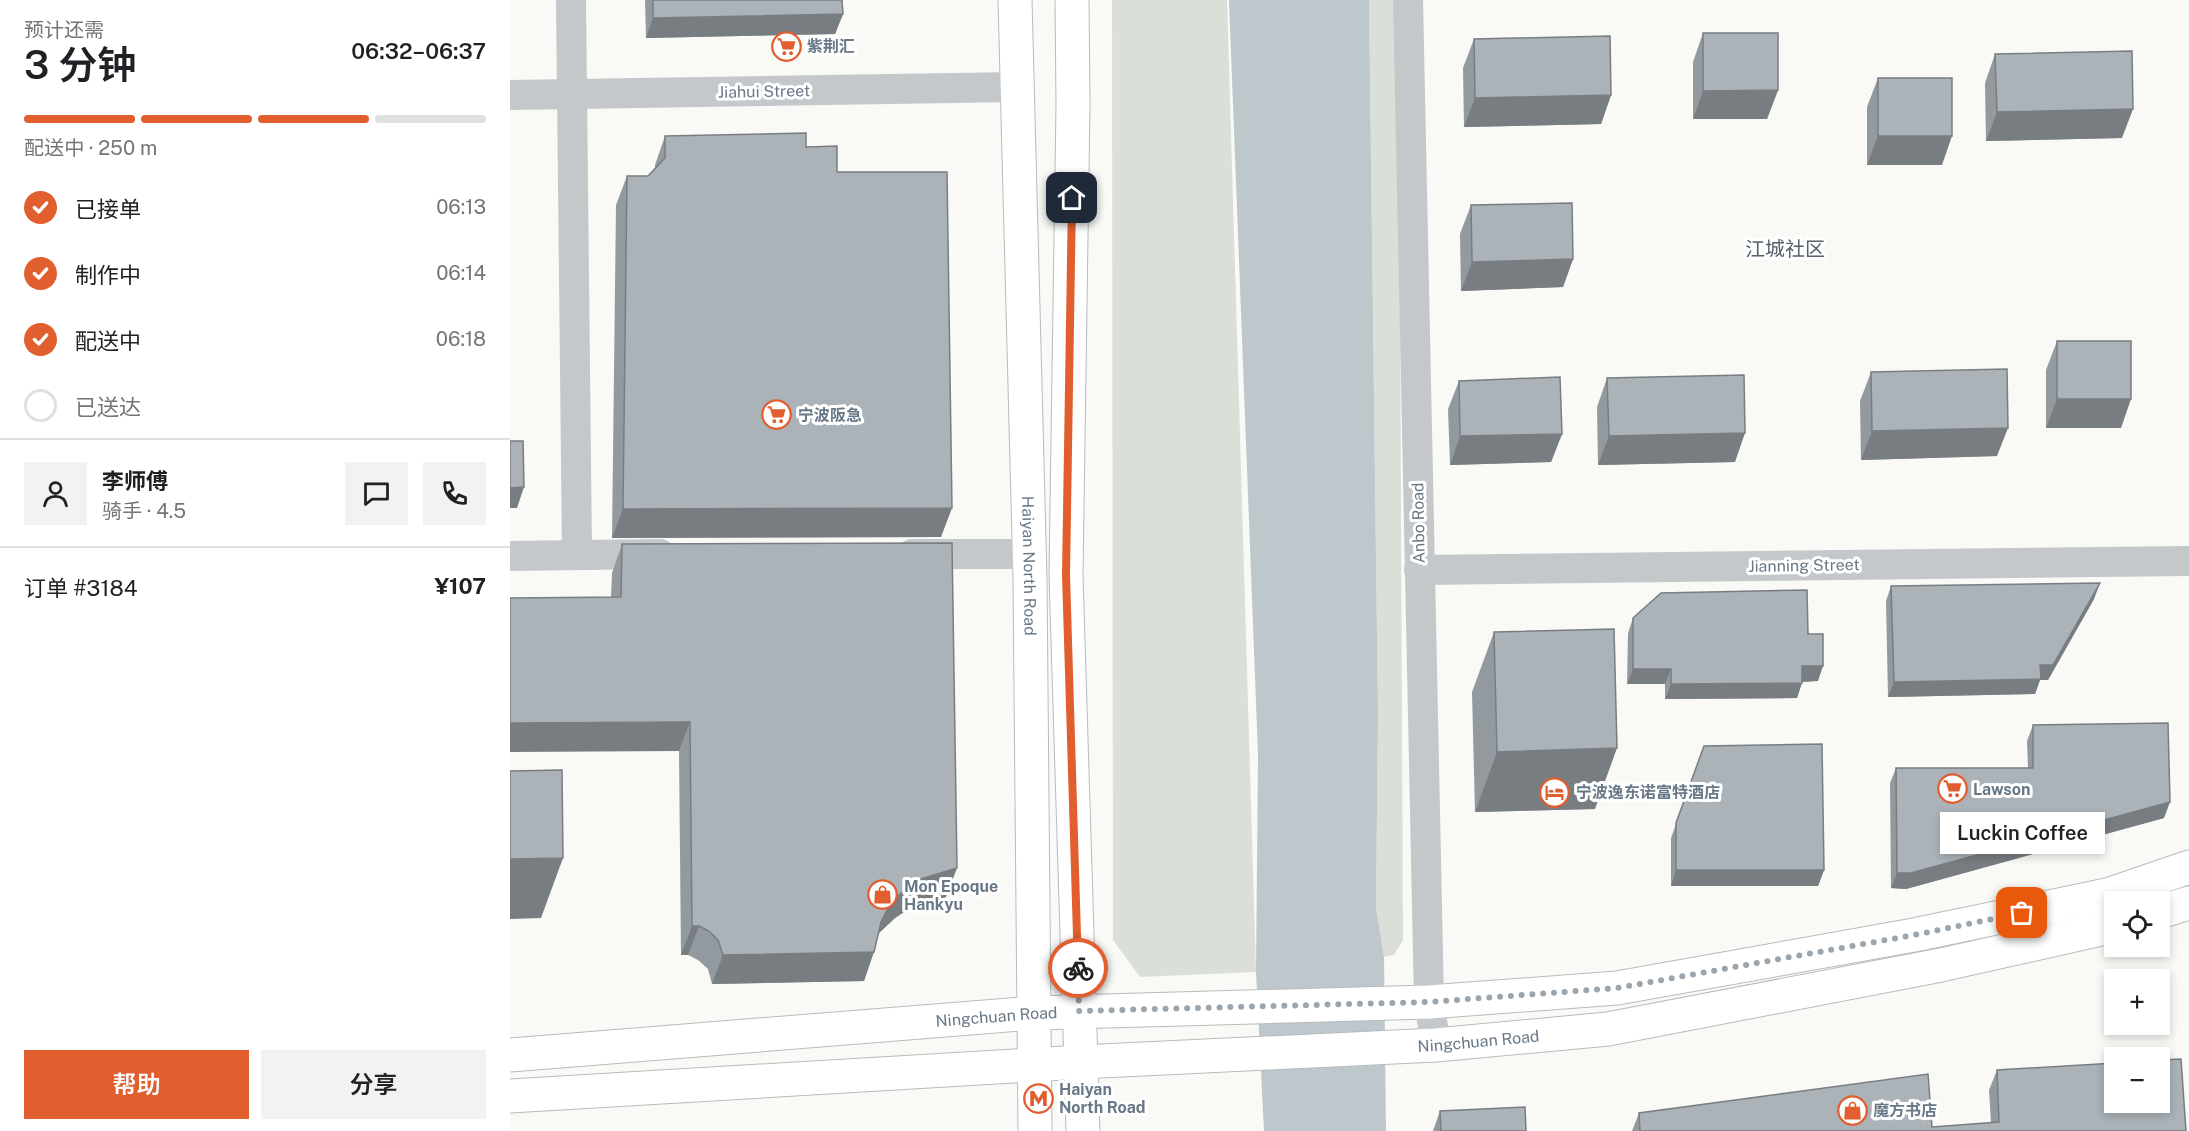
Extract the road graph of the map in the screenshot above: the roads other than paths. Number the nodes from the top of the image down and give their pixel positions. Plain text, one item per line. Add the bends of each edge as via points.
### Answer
1 (571, 0) edge
2 (1015, 0) edge
3 (1072, 0) edge
4 (1407, 0) edge
5 (1018, 87) junction
6 (510, 94) edge
7 (572, 94) junction
8 (577, 554) junction
9 (684, 554) edge
10 (887, 554) edge
11 (1030, 554) junction
12 (510, 556) edge
13 (2189, 561) edge
14 (1419, 570) junction
15 (2189, 867) edge
16 (2189, 903) edge
17 (2170, 909) edge
18 (2104, 928) edge
19 (1429, 1002) junction
20 (1079, 1011) junction
21 (1034, 1013) junction
22 (1436, 1045) junction
23 (510, 1055) edge
24 (1081, 1062) junction
25 (1035, 1065) junction
26 (510, 1096) edge
27 (1035, 1131) edge
28 (1083, 1131) edge

1 - 7 street
2 - 5 main road, Haiyan North Road
3 - 20 main road via 1066,575
4 - 14 street, Anbo Road
5 - 7 street, Jiahui Street
5 - 11 main road, Haiyan North Road
6 - 7 street, Jiahui Street
7 - 8 street
8 - 9 street
8 - 12 street
10 - 11 street
11 - 21 main road, Haiyan North Road
13 - 14 street, Jianning Street
14 - 19 street, Anbo Road
15 - 19 main road, Ningchuan Road via 2107,896 1629,986
16 - 17 main road
18 - 22 main road, Ningchuan Road via 1941,965 1608,1029
19 - 20 main road, Ningchuan Road
19 - 22 street, Anbo Road
20 - 21 main road, Ningchuan Road
20 - 24 main road
21 - 23 main road, Ningchuan Road
21 - 25 main road, Haiyan North Road
22 - 24 main road, Ningchuan Road
24 - 25 main road, Ningchuan Road
24 - 28 main road
25 - 26 main road, Ningchuan Road
25 - 27 main road, Haiyan North Road

